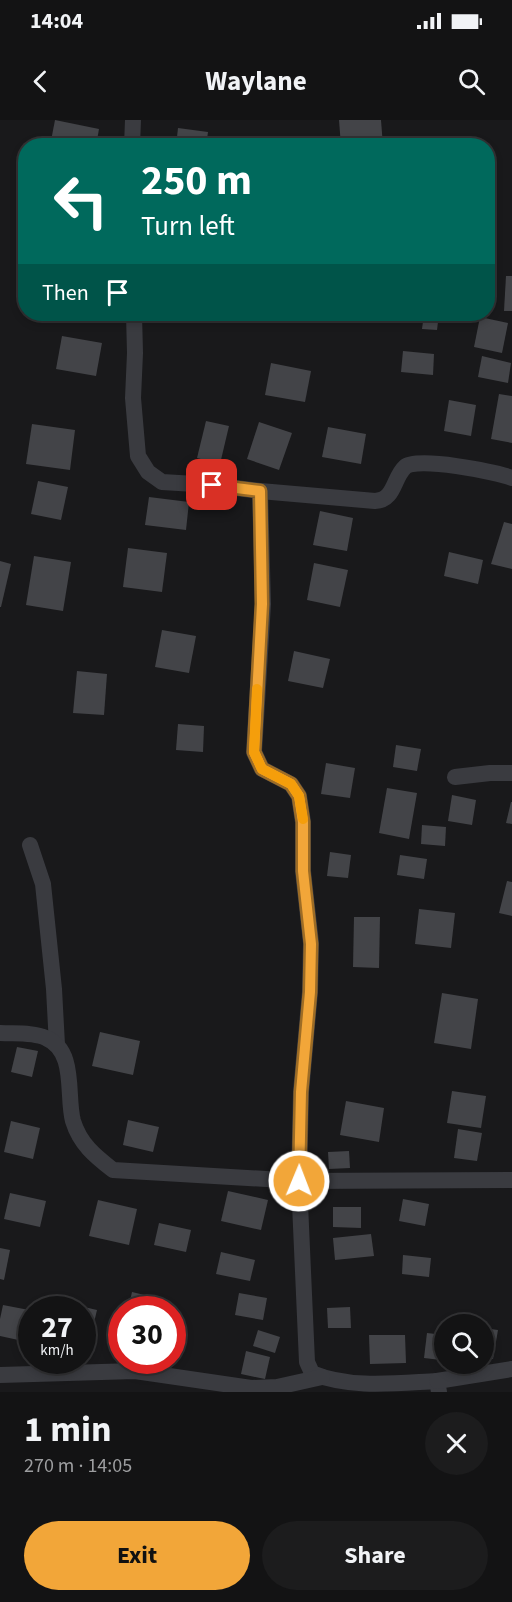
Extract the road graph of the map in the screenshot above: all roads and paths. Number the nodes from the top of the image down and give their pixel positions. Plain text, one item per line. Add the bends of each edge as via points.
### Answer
1 (133, 120) edge
2 (132, 138) edge
3 (134, 321) edge
4 (512, 478) edge
5 (260, 491) junction
6 (512, 773) edge
7 (455, 777) dead end
8 (30, 845) dead end
9 (0, 1033) edge
10 (57, 1045) junction
11 (512, 1180) edge
12 (299, 1181) junction
13 (512, 1369) edge
14 (0, 1375) edge
15 (322, 1377) junction
16 (438, 1386) edge

1 - 2 street
3 - 5 street via 133,398 138,456 148,472 162,482
4 - 5 street via 423,463 405,467 382,501
5 - 12 street via 262,604 254,752 262,769 291,784 299,796 311,944
6 - 7 street
8 - 10 street via 43,884
9 - 10 street via 45,1037
10 - 12 street via 68,1069 73,1121 89,1152 113,1170
11 - 12 street
12 - 15 street via 307,1362 312,1373
13 - 16 street
14 - 15 street via 135,1371 251,1388
15 - 16 street via 341,1382

